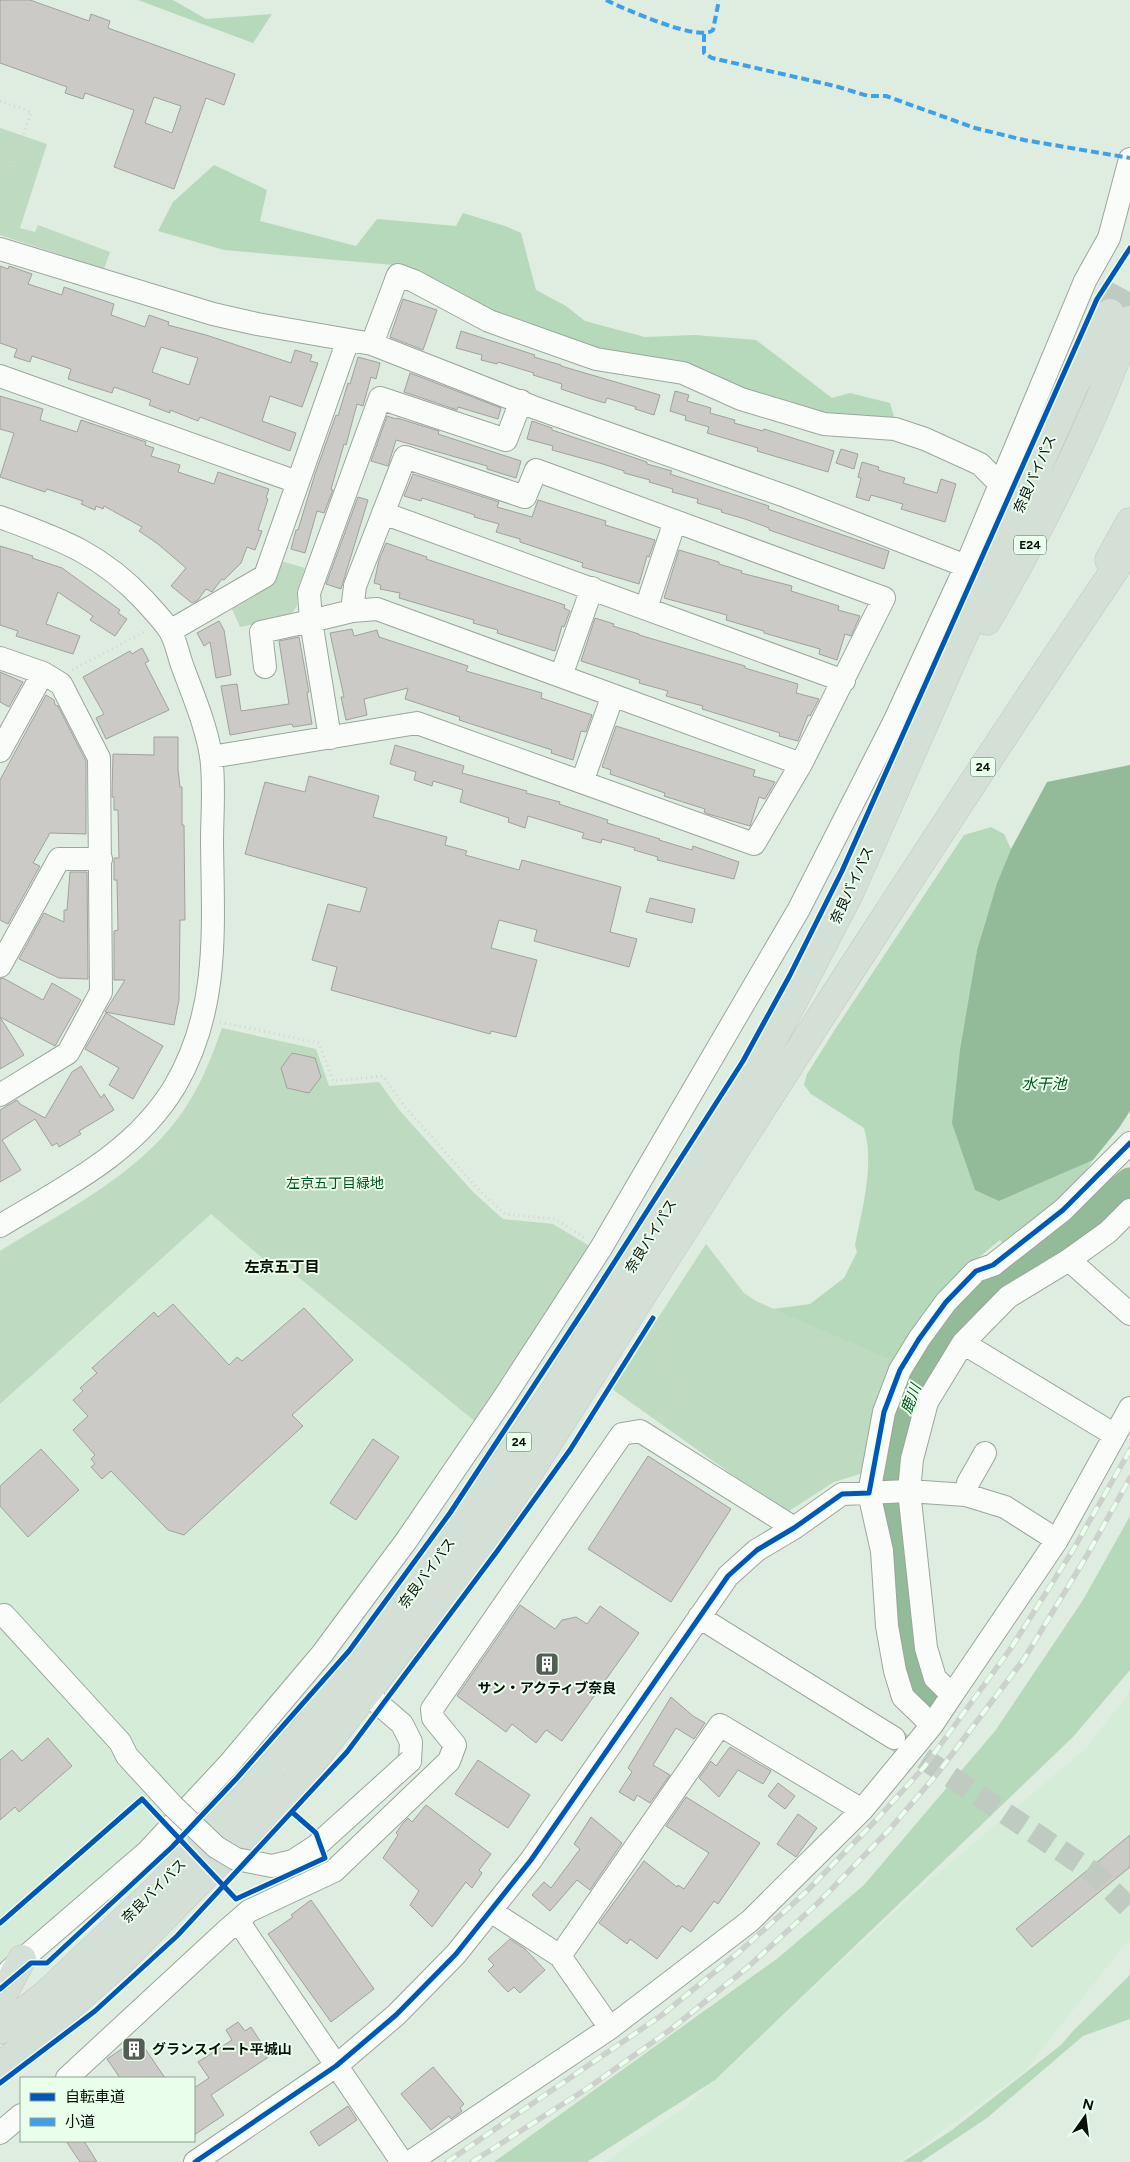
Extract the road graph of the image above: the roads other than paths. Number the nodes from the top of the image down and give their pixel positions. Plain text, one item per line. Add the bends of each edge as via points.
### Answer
1 (1130, 158) edge
2 (0, 249) edge
3 (1120, 316) tunnel mouth
4 (348, 340) junction
5 (372, 344) junction
6 (0, 376) edge
7 (521, 401) junction
8 (297, 482) junction
9 (1000, 484) junction
10 (383, 513) junction
11 (0, 517) edge
12 (676, 521) junction
13 (1130, 522) edge
14 (1130, 547) edge
15 (966, 566) junction
16 (592, 588) junction
17 (646, 608) junction
18 (352, 611) junction
19 (311, 621) junction
20 (170, 631) junction
21 (0, 658) edge
22 (266, 667) dead end
23 (48, 676) junction
24 (561, 676) junction
25 (844, 681) junction
26 (613, 695) junction
27 (1029, 696) junction
28 (330, 738) junction
29 (0, 751) edge
30 (211, 757) junction
31 (908, 758) joint
32 (801, 764) junction
33 (582, 782) junction
34 (101, 859) junction
35 (0, 966) edge
36 (0, 1095) edge
37 (1130, 1143) edge
38 (1130, 1210) edge
39 (0, 1226) edge
40 (1069, 1260) junction
41 (1130, 1314) edge
42 (963, 1342) junction
43 (1130, 1408) edge
44 (1115, 1434) junction
45 (985, 1453) dead end
46 (890, 1492) junction
47 (966, 1495) junction
48 (794, 1528) junction
49 (1057, 1540) junction
50 (4, 1615) dead end
51 (699, 1617) junction
52 (366, 1693) junction
53 (952, 1695) junction
54 (932, 1725) junction
55 (894, 1738) tunnel mouth
56 (862, 1810) junction
57 (492, 1912) junction
58 (238, 1921) junction
59 (560, 1956) junction
60 (22, 1959) junction
61 (0, 1978) edge
62 (0, 2000) edge
63 (610, 2028) junction
64 (0, 2030) edge
65 (336, 2066) junction
66 (0, 2067) edge
67 (68, 2077) edge
68 (20, 2116) edge
69 (0, 2132) edge
70 (196, 2162) edge
71 (402, 2162) edge
72 (410, 2162) edge

1 - 9 street via 1109,238 1085,281
2 - 4 street via 213,314
3 - 31 highway, E24 via 1094,414 1037,532
4 - 5 street
4 - 8 street
5 - 7 street
5 - 9 street via 398,275 489,321 596,359 683,372 740,399 824,424 895,429 925,439 980,464
6 - 8 street
7 - 15 street via 785,496
7 - 19 street via 506,440 380,398 310,593
8 - 20 street via 265,576
9 - 15 street
10 - 12 street via 405,457 525,497 536,470
10 - 16 street
10 - 18 street via 356,586
11 - 20 street via 70,543 102,563 132,588
12 - 17 street
12 - 25 street via 884,598
13 - 27 highway
14 - 27 highway, 奈良バイパス / 24
15 - 60 street via 894,722 798,909 601,1248 508,1391 416,1526 322,1654 229,1764 148,1851
16 - 17 street
16 - 24 street
17 - 25 street
18 - 19 street
18 - 24 street via 377,610
19 - 22 street via 261,632
19 - 28 street
20 - 30 street
21 - 23 street
23 - 29 street
23 - 34 street via 61,684 99,758
24 - 26 street
25 - 32 street
26 - 32 street
26 - 33 street
27 - 52 highway, 奈良バイパス / 24 via 526,1477 472,1556
28 - 30 street
28 - 33 street via 417,723
30 - 39 street via 213,965 204,1018 189,1059 154,1115 117,1152
31 - 64 highway, 奈良バイパス / 24 via 850,892 739,1101 551,1396 459,1531 303,1732 246,1797 158,1888 46,1994
32 - 33 street via 754,844
34 - 35 street via 59,859
34 - 36 street via 101,992 68,1053
37 - 46 street via 1062,1210 992,1265 976,1271 946,1302 919,1339 900,1370 884,1412
38 - 40 street via 1108,1232
40 - 41 street
40 - 42 street via 1008,1297
42 - 44 street
42 - 46 street via 927,1402 912,1459
43 - 44 street
44 - 49 street
45 - 47 street via 968,1483
46 - 47 street
46 - 48 street via 842,1494
46 - 53 street via 935,1678
46 - 54 street via 882,1551 895,1671 903,1697
47 - 49 street via 1004,1507
48 - 51 street via 757,1550 728,1576
48 - 58 street via 640,1431 622,1434 432,1709 433,1718 455,1745 449,1762 334,1871 249,1912
49 - 53 street
50 - 52 street, bridge via 120,1742 127,1756 173,1806 216,1847 236,1859 272,1866 293,1861 316,1846 410,1761 411,1742 402,1724
51 - 55 street
51 - 57 street
52 - 66 highway, 奈良バイパス / 24 via 296,1784 206,1876 121,1961
53 - 54 street
54 - 56 street
56 - 59 street via 720,1725
56 - 63 street via 750,1921
57 - 59 street
57 - 65 street via 396,2015
58 - 65 street
58 - 67 street
59 - 63 street
60 - 61 street
60 - 62 highway
63 - 72 street
65 - 70 street
65 - 71 street
68 - 69 street

